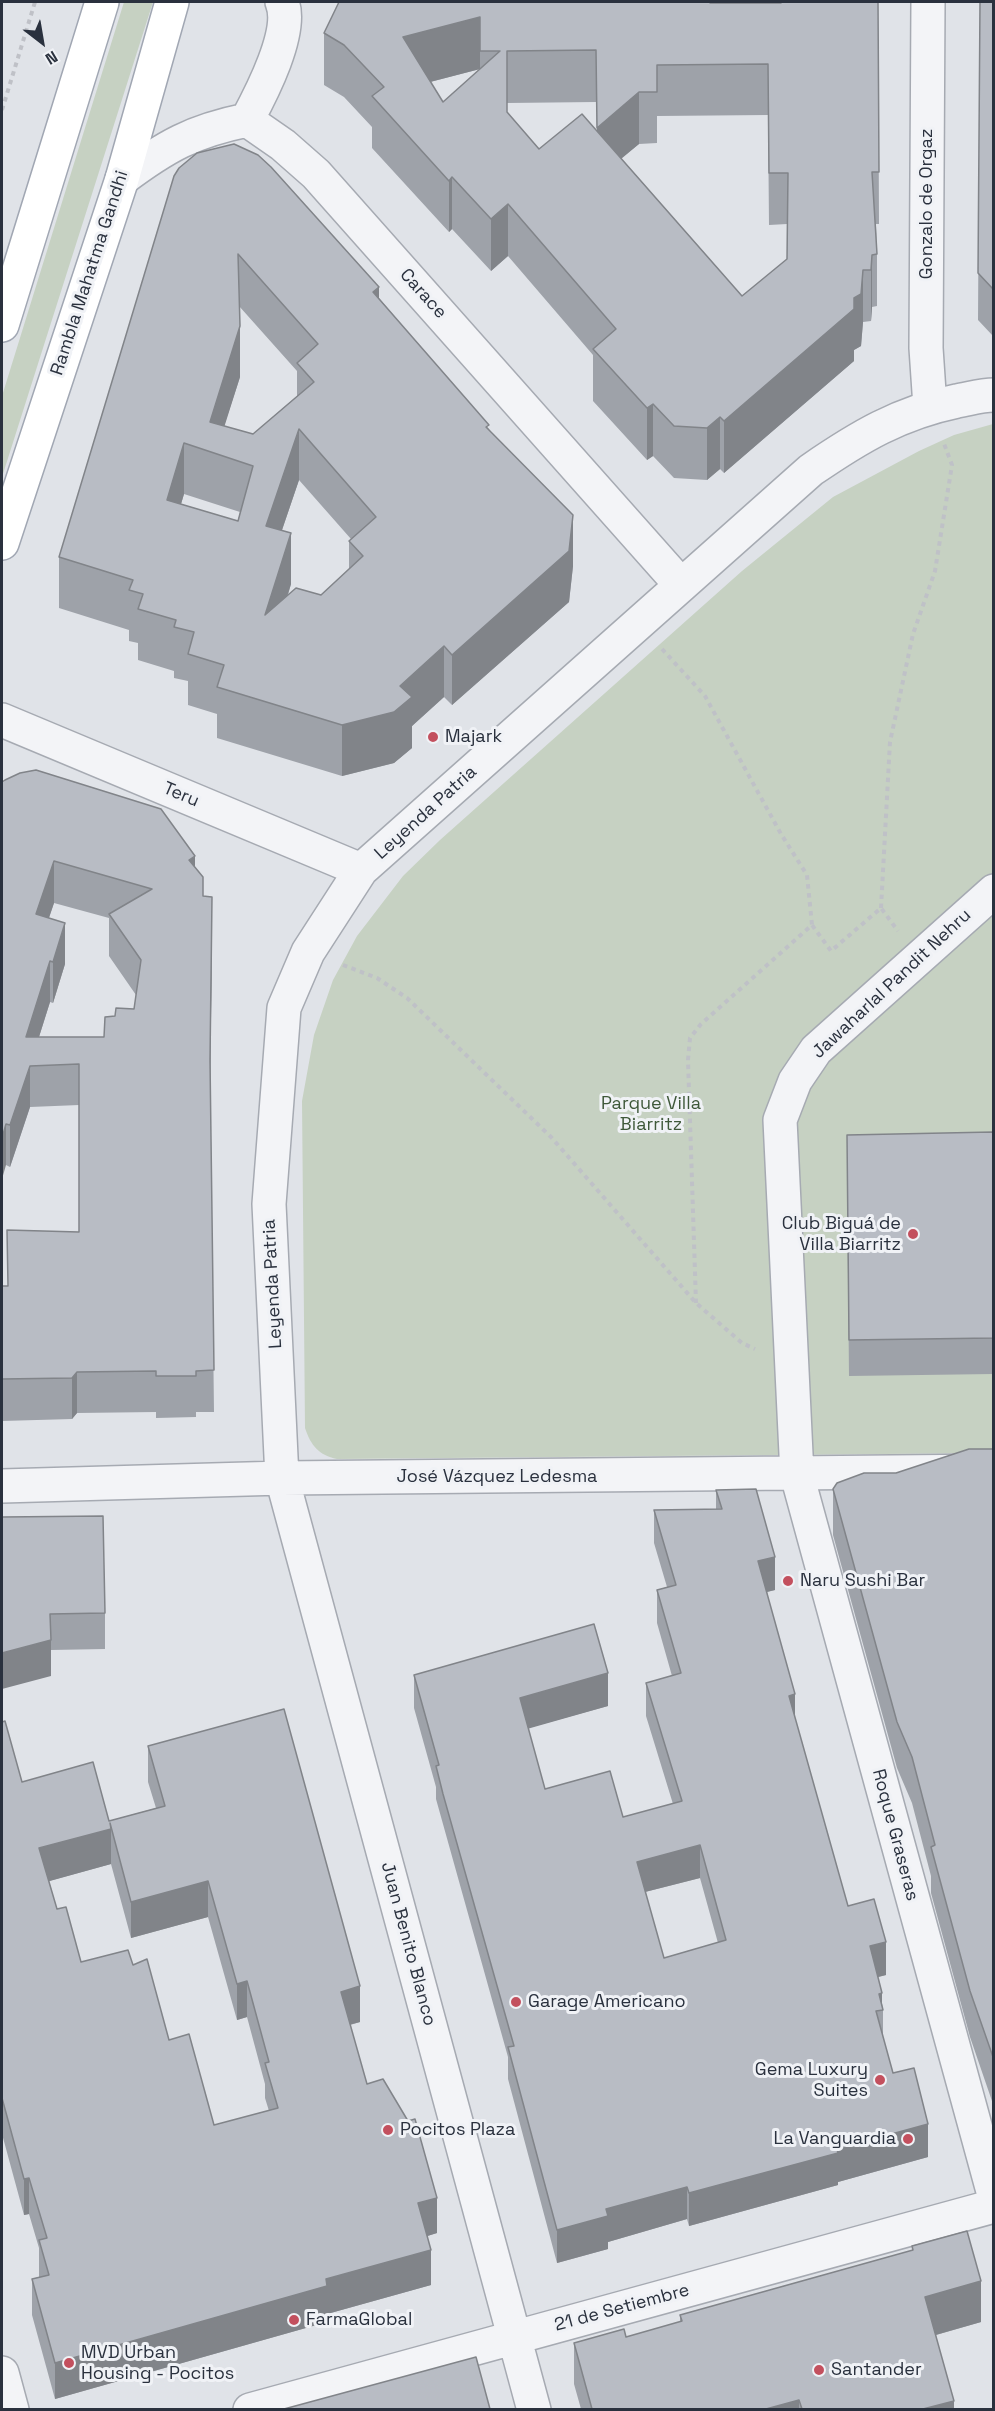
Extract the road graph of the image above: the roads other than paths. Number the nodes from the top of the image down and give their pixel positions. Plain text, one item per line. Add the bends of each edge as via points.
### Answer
1 (102, 2) edge
2 (172, 2) edge
3 (282, 2) edge
4 (928, 2) edge
5 (247, 120) junction
6 (122, 179) junction
7 (2, 325) edge
8 (993, 395) edge
9 (930, 407) junction
10 (2, 543) edge
11 (681, 585) junction
12 (2, 720) edge
13 (361, 870) junction
14 (993, 891) edge
15 (993, 1472) edge
16 (797, 1475) junction
17 (282, 1478) junction
18 (2, 1486) edge
19 (993, 2195) edge
20 (993, 2206) edge
21 (514, 2337) junction
22 (2, 2373) edge
23 (12, 2409) edge
24 (250, 2409) edge
25 (534, 2409) edge

1 - 7 main road
2 - 6 main road, Rambla Mahatma Gandhi
3 - 5 street via 284,25 269,78
4 - 9 street, Gonzalo de Orgaz via 926,348
5 - 6 street via 193,135 159,151
5 - 11 street, Carace via 316,174
6 - 10 main road, Rambla Mahatma Gandhi
8 - 9 street, Leyenda Patria
9 - 11 street, Leyenda Patria via 859,437 811,470
11 - 13 street, Leyenda Patria
12 - 13 street, Teru
13 - 17 street, Leyenda Patria via 308,952 284,1008 269,1204
14 - 16 street, Jawaharlal Pandit Nehru via 816,1050 795,1081 780,1120
15 - 16 street, José Vázquez Ledesma
16 - 17 street, José Vázquez Ledesma
16 - 19 street, Roque Graseras
17 - 18 street, José Vázquez Ledesma
17 - 21 street, Juan Benito Blanco
20 - 21 street, 21 de Setiembre
21 - 24 street, 21 de Setiembre
21 - 25 street, Juan Benito Blanco
22 - 23 street

